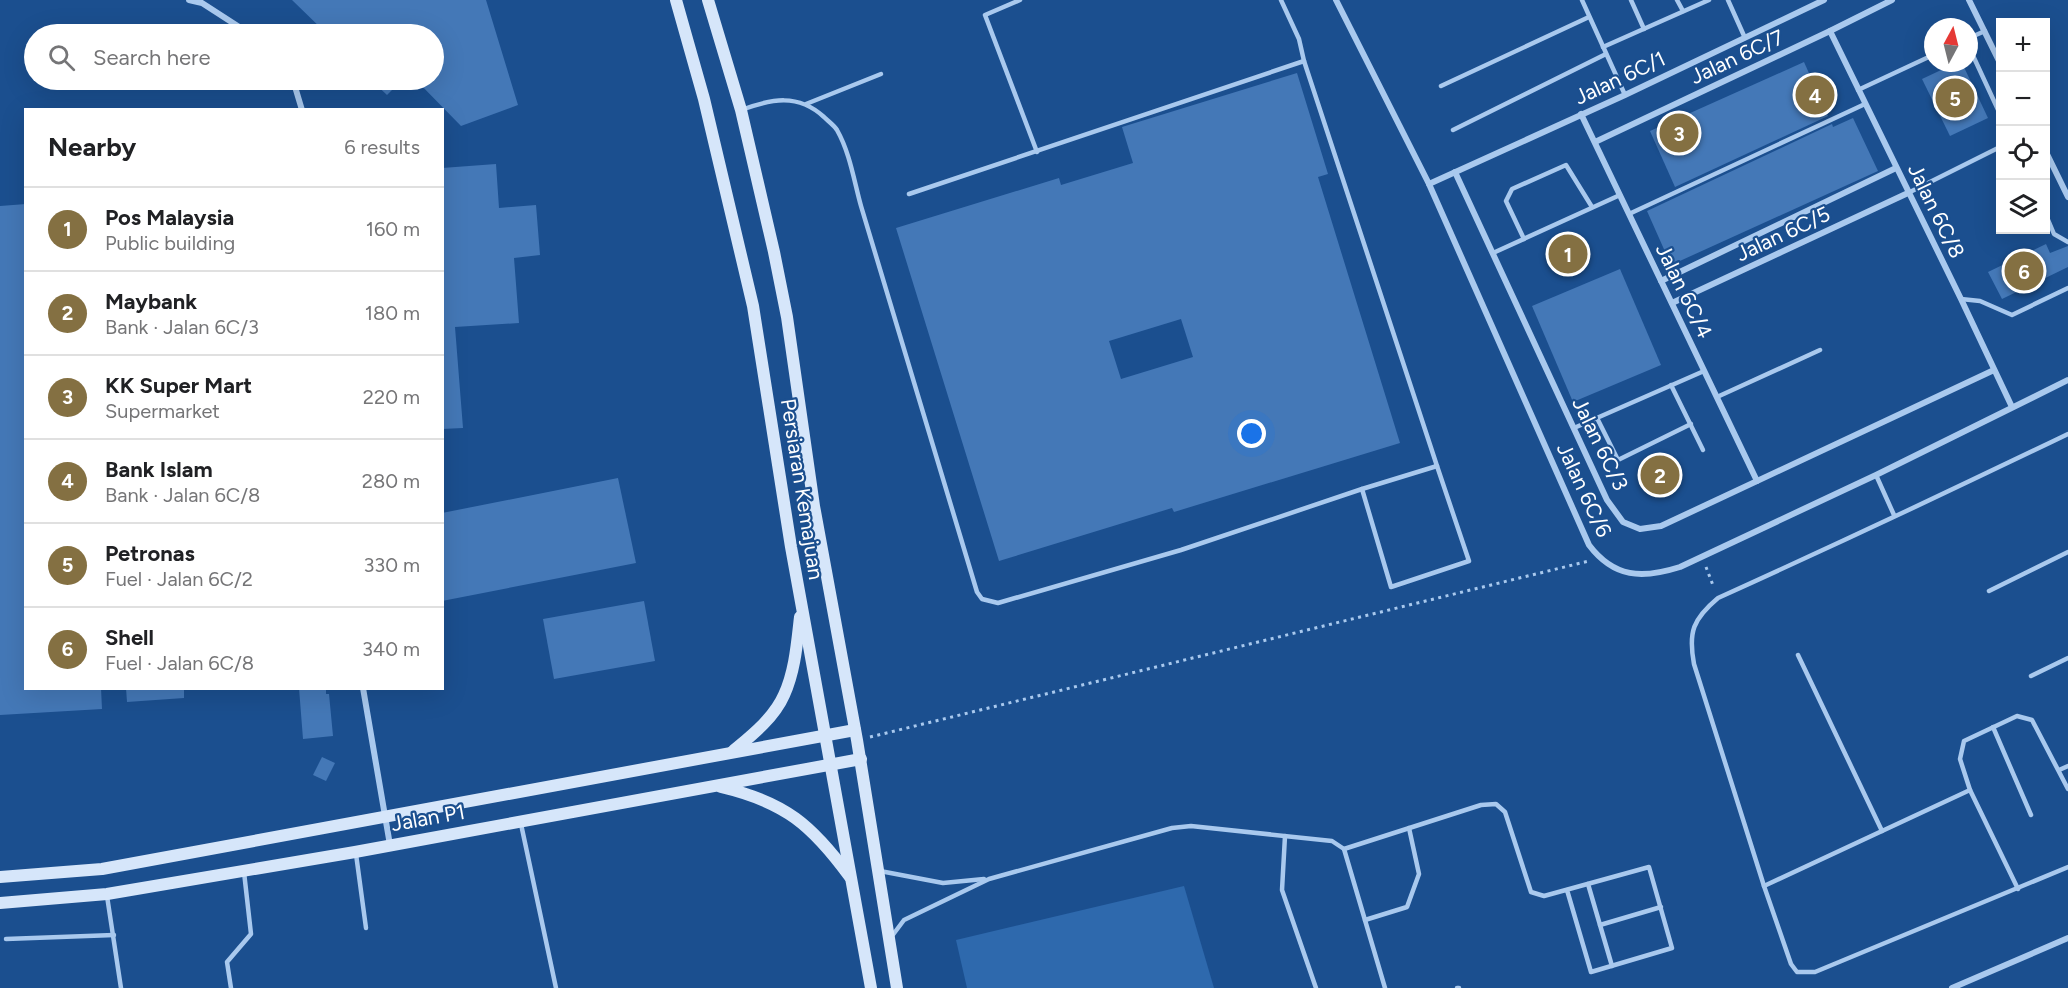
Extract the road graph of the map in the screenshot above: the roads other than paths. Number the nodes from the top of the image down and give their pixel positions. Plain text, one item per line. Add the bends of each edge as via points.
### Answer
1 (189, 0) edge
2 (676, 0) edge
3 (708, 0) edge
4 (1020, 0) edge
5 (1281, 0) edge
6 (1336, 0) edge
7 (1581, 0) edge
8 (1631, 0) edge
9 (1677, 0) edge
10 (1709, 0) edge
11 (1728, 0) edge
12 (1824, 0) edge
13 (1892, 0) edge
14 (1969, 0) edge
15 (1683, 11) junction
16 (1589, 17) junction
17 (235, 24) edge
18 (1644, 29) junction
19 (1830, 31) junction
20 (1985, 31) junction
21 (1978, 34) edge
22 (1745, 38) junction
23 (1603, 47) junction
24 (1996, 53) edge
25 (1606, 54) junction
26 (1924, 59) edge
27 (1304, 61) junction
28 (1978, 66) edge
29 (881, 74) dead end
30 (1442, 86) dead end
31 (296, 90) edge
32 (1858, 90) junction
33 (1625, 95) junction
34 (806, 104) junction
35 (1865, 104) junction
36 (1996, 104) edge
37 (301, 108) edge
38 (741, 110) junction
39 (1581, 114) junction
40 (1453, 130) dead end
41 (1595, 142) junction
42 (1996, 149) edge
43 (1037, 152) junction
44 (1896, 168) junction
45 (2050, 168) edge
46 (1455, 172) junction
47 (1429, 184) junction
48 (1908, 193) junction
49 (909, 194) dead end
50 (1620, 195) junction
51 (2068, 197) edge
52 (1592, 207) junction
53 (1629, 214) junction
54 (2050, 224) edge
55 (1524, 239) junction
56 (2068, 242) edge
57 (1493, 253) junction
58 (1661, 281) junction
59 (2068, 288) edge
60 (1962, 299) junction
61 (1672, 303) junction
62 (1820, 350) dead end
63 (1994, 370) junction
64 (1704, 371) junction
65 (2068, 380) edge
66 (1671, 385) junction
67 (1717, 397) junction
68 (2012, 407) junction
69 (1597, 418) junction
70 (1691, 424) junction
71 (1574, 428) junction
72 (2068, 434) edge
73 (1703, 450) dead end
74 (1437, 466) junction
75 (1876, 475) junction
76 (1757, 481) junction
77 (1362, 489) junction
78 (1894, 515) junction
79 (2068, 552) edge
80 (1989, 591) dead end
81 (802, 604) junction
82 (1798, 655) dead end
83 (2068, 658) edge
84 (2031, 676) dead end
85 (363, 690) edge
86 (1993, 727) junction
87 (826, 735) junction
88 (856, 735) junction
89 (732, 753) junction
90 (861, 759) junction
91 (831, 765) junction
92 (2068, 766) edge
93 (2059, 770) junction
94 (714, 786) junction
95 (2068, 789) edge
96 (1970, 790) junction
97 (2031, 815) dead end
98 (385, 817) junction
99 (520, 821) junction
100 (1409, 828) junction
101 (1882, 831) junction
102 (1285, 836) junction
103 (390, 845) junction
104 (1344, 849) junction
105 (355, 852) junction
106 (2068, 867) edge
107 (244, 870) junction
108 (877, 870) junction
109 (0, 877) edge
110 (989, 879) junction
111 (852, 881) junction
112 (1588, 884) junction
113 (1764, 886) junction
114 (2018, 889) junction
115 (1568, 890) junction
116 (106, 894) junction
117 (0, 903) edge
118 (1661, 907) junction
119 (1365, 920) junction
120 (1600, 925) junction
121 (366, 928) dead end
122 (114, 935) junction
123 (2068, 938) edge
124 (6, 939) dead end
125 (888, 941) junction
126 (1612, 966) junction
127 (1956, 987) edge
128 (122, 988) edge
129 (231, 988) edge
130 (555, 988) edge
131 (871, 988) edge
132 (897, 988) edge
133 (1316, 988) edge
134 (1385, 988) edge

1 - 17 street via 202,3
2 - 81 main road, Persiaran Kemajuan via 753,306
3 - 38 main road, Persiaran Kemajuan
4 - 43 lane via 986,15
5 - 27 lane via 1299,39
6 - 47 street, Jalan 6C/6
7 - 16 lane
8 - 18 lane
9 - 15 lane
10 - 15 lane
11 - 22 lane
12 - 22 street, Jalan 6C/1
13 - 19 street, Jalan 6C/7
14 - 20 street
15 - 18 lane
16 - 23 lane
16 - 30 lane
18 - 23 lane
19 - 32 street, Jalan 6C/8
19 - 41 street, Jalan 6C/7
20 - 21 lane
20 - 24 street
22 - 33 street, Jalan 6C/1
23 - 25 lane
25 - 33 lane
25 - 40 lane
26 - 32 lane
27 - 43 lane
27 - 74 lane
28 - 36 lane
29 - 34 lane
31 - 37 street
32 - 35 street, Jalan 6C/8
33 - 39 street, Jalan 6C/1
34 - 38 lane via 787,100 763,102
34 - 77 lane via 836,128 846,150 982,599 998,603 1010,600 1181,550
35 - 44 street, Jalan 6C/8
35 - 53 lane
38 - 88 main road, Persiaran Kemajuan via 787,317 814,506
39 - 41 street, Jalan 6C/4
39 - 46 street, Jalan 6C/1
41 - 50 street, Jalan 6C/4
42 - 48 lane
43 - 49 lane
44 - 48 street, Jalan 6C/8
44 - 58 street, Jalan 6C/5
45 - 51 street
46 - 47 street, Jalan 6C/1
46 - 57 street, Jalan 6C/3
47 - 75 street, Jalan 6C/6 via 1589,545 1599,559 1635,575 1659,574
48 - 60 street, Jalan 6C/8
48 - 61 street, Jalan 6C/5
50 - 52 lane
50 - 53 street, Jalan 6C/4
52 - 55 lane
52 - 55 lane via 1566,165 1512,189 1506,201
53 - 58 street, Jalan 6C/4
54 - 56 lane via 2054,234
55 - 57 lane
57 - 71 street, Jalan 6C/3
58 - 61 street, Jalan 6C/4
59 - 60 lane via 2012,315 1980,301
60 - 63 street, Jalan 6C/8
61 - 64 street, Jalan 6C/4
62 - 67 lane
63 - 68 street, Jalan 6C/8
63 - 76 street, Jalan 6C/3
64 - 66 lane
64 - 67 street, Jalan 6C/4
65 - 68 street, Jalan 6C/6
66 - 69 lane
66 - 70 lane
67 - 76 street, Jalan 6C/4
68 - 75 street, Jalan 6C/6
69 - 70 lane via 1618,460
69 - 71 lane
70 - 73 lane
71 - 76 street, Jalan 6C/3 via 1607,500 1623,522 1640,529 1661,526
72 - 78 lane
74 - 77 lane
74 - 77 lane via 1469,561 1391,587
75 - 78 lane
78 - 113 lane via 1718,598 1703,610 1694,627 1690,645 1694,664
79 - 80 lane
81 - 87 main road, Persiaran Kemajuan
81 - 89 main road via 793,669 784,696 760,727
82 - 101 lane
83 - 84 lane
85 - 98 street
86 - 93 lane via 2017,716 2032,720
86 - 96 lane via 1964,741 1960,759
86 - 97 lane
87 - 88 main road, Jalan P1
87 - 89 main road, Jalan P1
87 - 91 main road, Persiaran Kemajuan
88 - 90 main road, Persiaran Kemajuan
89 - 98 main road, Jalan P1
90 - 91 main road, Jalan P1
90 - 108 main road, Persiaran Kemajuan
91 - 94 main road, Jalan P1
91 - 111 main road, Persiaran Kemajuan
92 - 93 lane
93 - 95 lane
94 - 99 main road, Jalan P1
94 - 111 main road via 767,801 793,816 823,841
96 - 101 lane
96 - 114 lane
98 - 103 street
98 - 109 main road, Jalan P1 via 102,869
99 - 103 main road, Jalan P1
99 - 130 lane
100 - 104 lane
100 - 115 lane via 1481,805 1496,804 1505,812 1531,892 1544,896
100 - 119 lane via 1419,873 1407,907
101 - 113 lane
102 - 104 lane via 1332,842
102 - 110 lane via 1191,826 1172,828
102 - 133 lane via 1282,890
103 - 105 main road, Jalan P1
104 - 119 lane
105 - 107 main road, Jalan P1
105 - 121 lane
106 - 114 lane
107 - 116 main road, Jalan P1
107 - 129 lane via 251,934 227,962
108 - 110 lane via 943,883
108 - 125 main road, Persiaran Kemajuan
110 - 125 lane via 904,920
111 - 131 main road, Persiaran Kemajuan
112 - 115 lane
112 - 118 lane via 1649,867
112 - 120 lane
113 - 114 lane via 1791,964 1797,972 1806,973
115 - 126 lane via 1592,972
116 - 117 main road, Jalan P1
116 - 122 lane
118 - 120 lane
118 - 126 lane via 1672,948
119 - 134 lane
120 - 126 lane
122 - 124 lane
122 - 128 lane
123 - 127 street
125 - 132 main road, Persiaran Kemajuan

